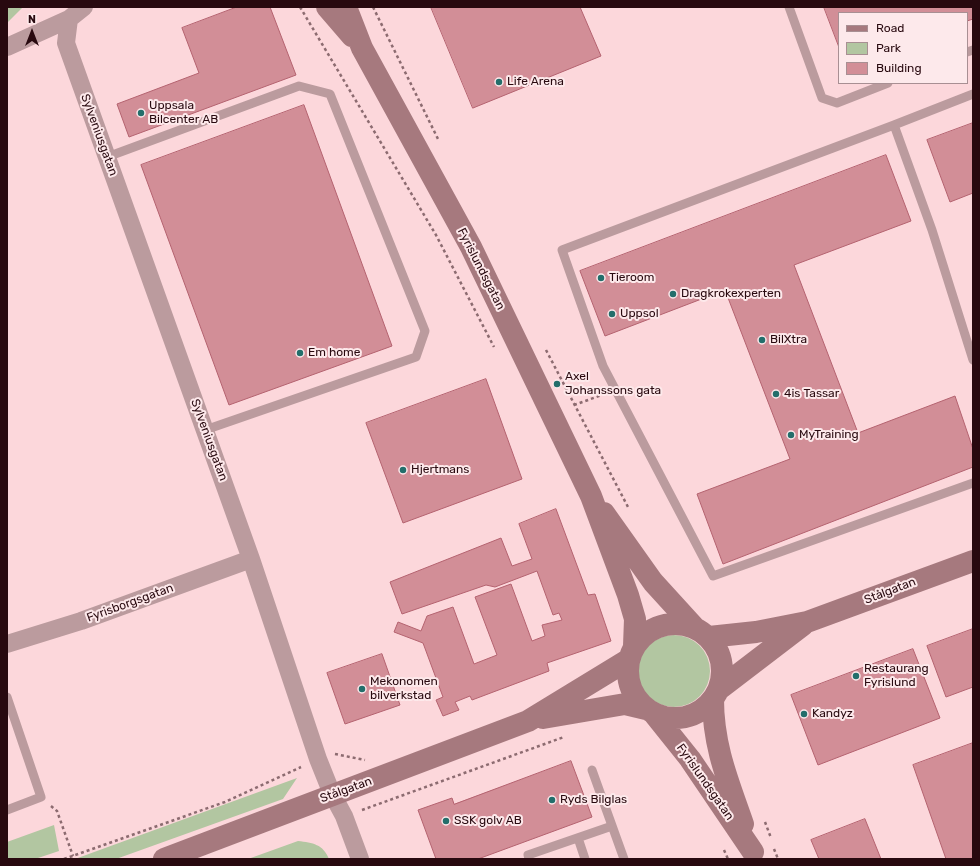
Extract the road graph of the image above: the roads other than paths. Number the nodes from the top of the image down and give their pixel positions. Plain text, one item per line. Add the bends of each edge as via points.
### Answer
1 (84, 7) edge
2 (327, 7) edge
3 (346, 7) edge
4 (789, 7) edge
5 (69, 20) junction
6 (7, 47) edge
7 (362, 48) junction
8 (885, 84) edge
9 (973, 94) edge
10 (894, 125) junction
11 (107, 157) junction
12 (973, 360) edge
13 (205, 430) junction
14 (973, 483) edge
15 (591, 496) junction
16 (251, 559) junction
17 (973, 561) edge
18 (807, 622) junction
19 (701, 632) junction
20 (7, 644) edge
21 (631, 653) junction
22 (716, 695) junction
23 (7, 697) edge
24 (650, 711) junction
25 (528, 721) junction
26 (592, 770) dead end
27 (332, 794) junction
28 (7, 810) edge
29 (612, 826) junction
30 (578, 838) junction
31 (754, 856) edge
32 (164, 859) edge
33 (360, 859) edge
34 (529, 859) edge
35 (585, 859) edge
36 (624, 859) edge

1 - 5 street
2 - 7 main road, Fyrislundsgatan
3 - 7 main road, Fyrislundsgatan
4 - 8 lane via 822,98 837,103
5 - 6 street
5 - 11 street, Sylveniusgatan via 66,44
7 - 15 main road, Fyrislundsgatan via 471,247
9 - 10 lane
10 - 12 lane via 932,230
10 - 14 lane via 562,250 603,366 713,576
11 - 13 street, Sylveniusgatan
11 - 13 lane via 300,86 330,94 425,331 416,357
13 - 16 street, Sylveniusgatan
15 - 19 main road, Fyrislundsgatan via 620,532 653,582
15 - 21 main road, Fyrislundsgatan via 635,619
16 - 20 street, Fyrisborgsgatan via 80,621
16 - 27 street, Sylveniusgatan
17 - 18 main road, Stålgatan
18 - 19 main road, Stålgatan via 756,632
18 - 22 main road, Stålgatan
19 - 21 main road via 681,624 660,626 642,636
19 - 22 main road via 717,649 722,662 722,676
21 - 24 main road via 627,674 630,688
21 - 25 main road, Stålgatan
22 - 24 main road via 701,711 686,717 670,718
22 - 31 main road, Fyrislundsgatan via 713,720 717,747
23 - 28 lane via 41,796
24 - 25 main road, Stålgatan via 625,704
24 - 31 main road, Fyrislundsgatan via 690,759
25 - 27 main road, Stålgatan
26 - 29 lane
27 - 32 main road, Stålgatan
27 - 33 street, Sylveniusgatan via 344,816
29 - 30 lane
29 - 36 lane
30 - 34 lane via 528,856
30 - 35 lane

